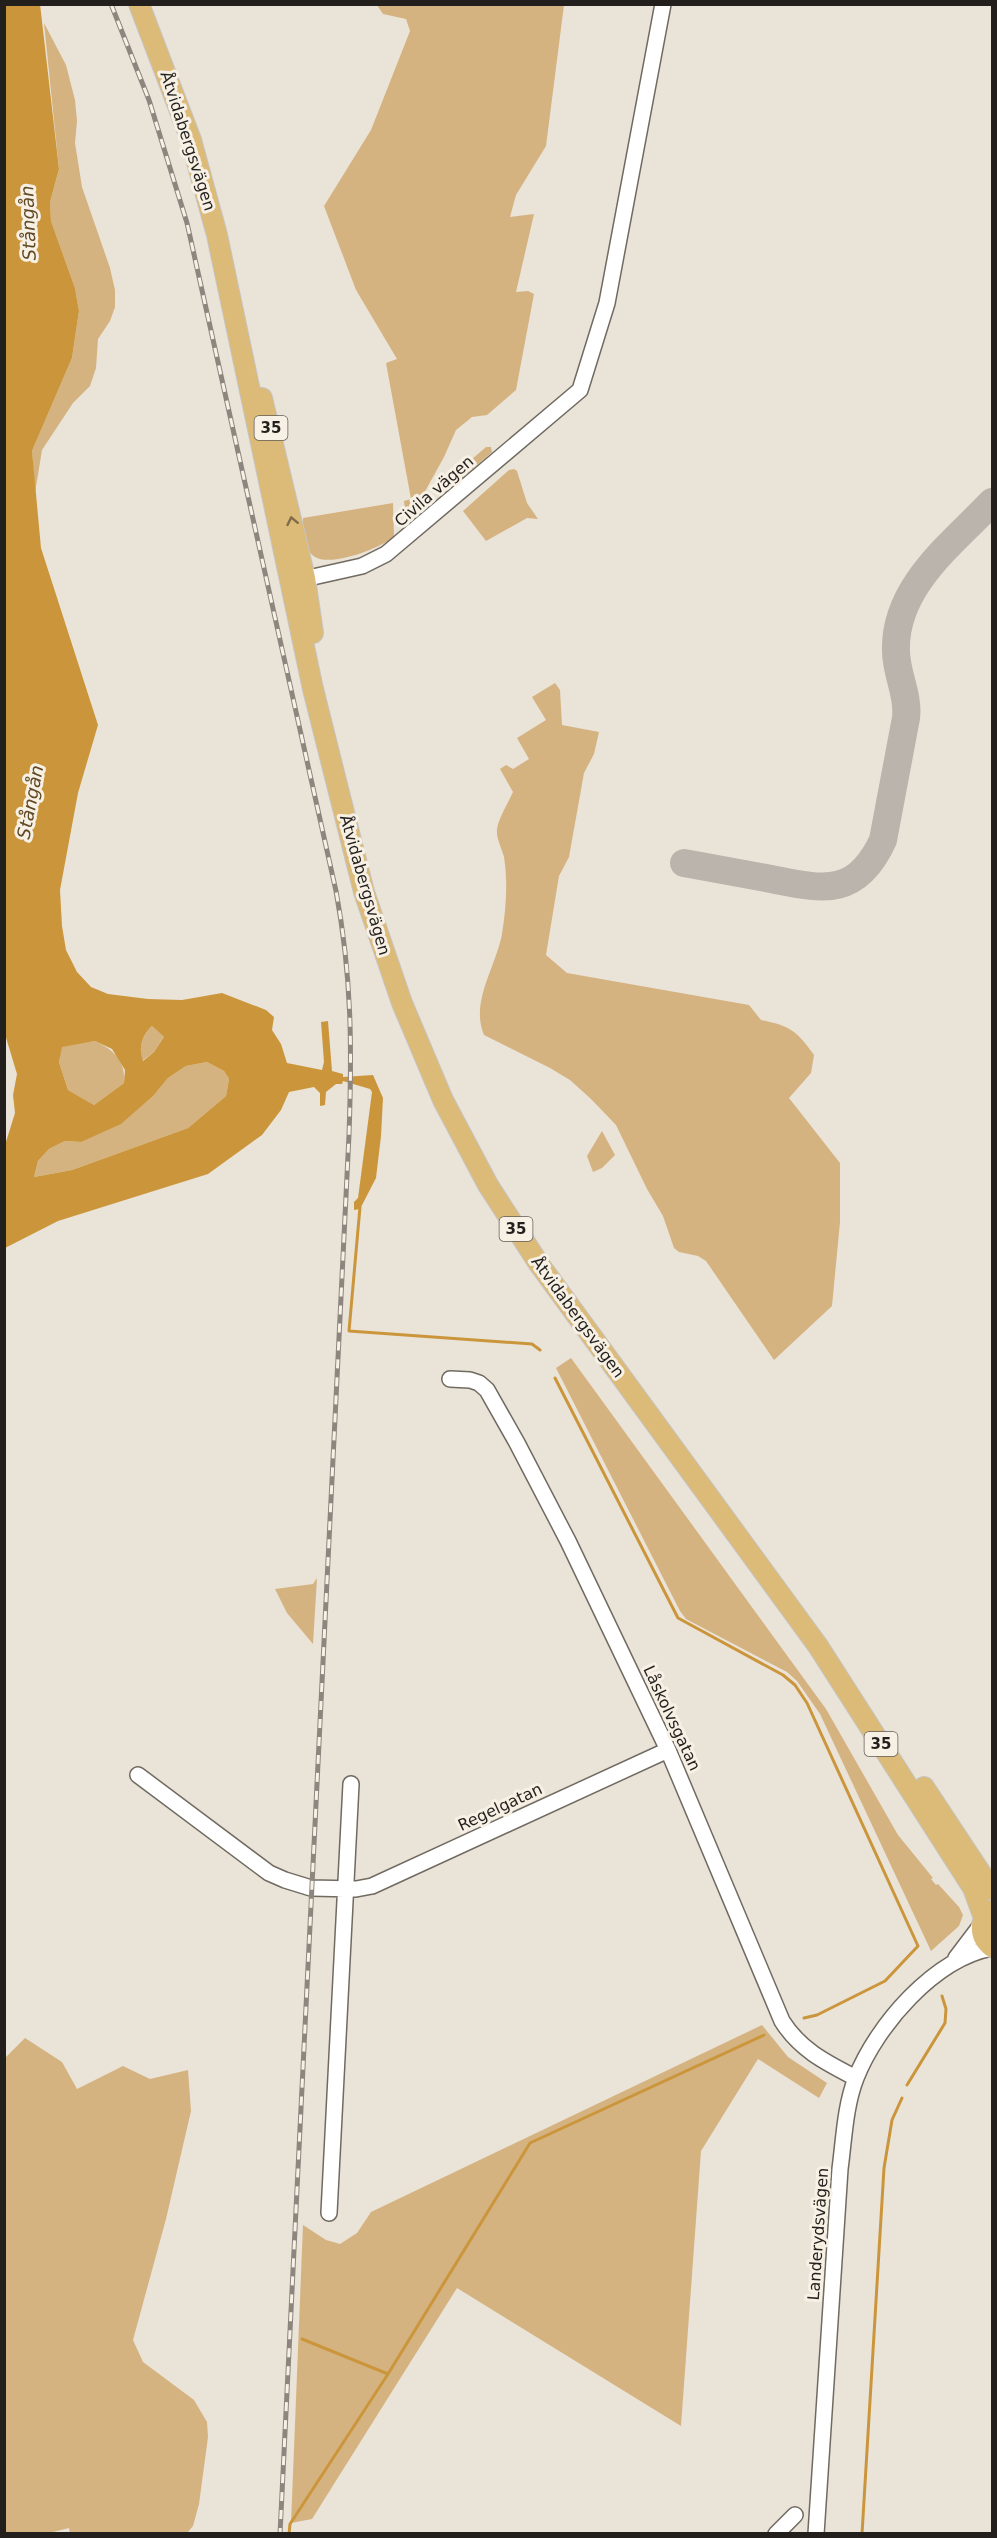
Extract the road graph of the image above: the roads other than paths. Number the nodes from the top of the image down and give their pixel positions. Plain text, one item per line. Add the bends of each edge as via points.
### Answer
1 (139, 4) edge
2 (663, 4) edge
3 (297, 580) junction
4 (450, 1379) dead end
5 (818, 1646) junction
6 (668, 1750) junction
7 (138, 1775) dead end
8 (351, 1784) dead end
9 (950, 1825) junction
10 (993, 1872) edge
11 (346, 1889) junction
12 (993, 1890) edge
13 (986, 1918) edge
14 (993, 1947) edge
15 (944, 1970) junction
16 (856, 2078) junction
17 (329, 2213) dead end
18 (795, 2515) dead end
19 (776, 2534) edge
20 (816, 2534) edge

1 - 3 main road, Åtvidabergsvägen / 35 via 190,140
2 - 3 street, Civila vägen via 607,303 580,390 386,554 362,566
3 - 5 main road, Åtvidabergsvägen / 35 via 350,840 383,950 424,1056 465,1143 539,1264
4 - 6 street, Låskolvsgatan via 478,1383 495,1401 568,1541
5 - 9 main road, Åtvidabergsvägen / 35 via 845,1673
5 - 13 main road, Åtvidabergsvägen / 35 via 973,1888
6 - 11 street, Regelgatan via 372,1886
6 - 16 street, Låskolvsgatan via 782,2021 808,2051
7 - 11 street, Regelgatan via 269,1873 298,1886
8 - 11 street
9 - 10 main road, Åtvidabergsvägen / 35
9 - 12 main road, Åtvidabergsvägen / 35
11 - 17 street
13 - 14 main road, 35 via 983,1937
13 - 15 street, Landerydsvägen
14 - 15 street, Landerydsvägen
15 - 16 street, Landerydsvägen via 901,2007 881,2032
16 - 20 street, Landerydsvägen via 845,2123 840,2169
18 - 19 street

